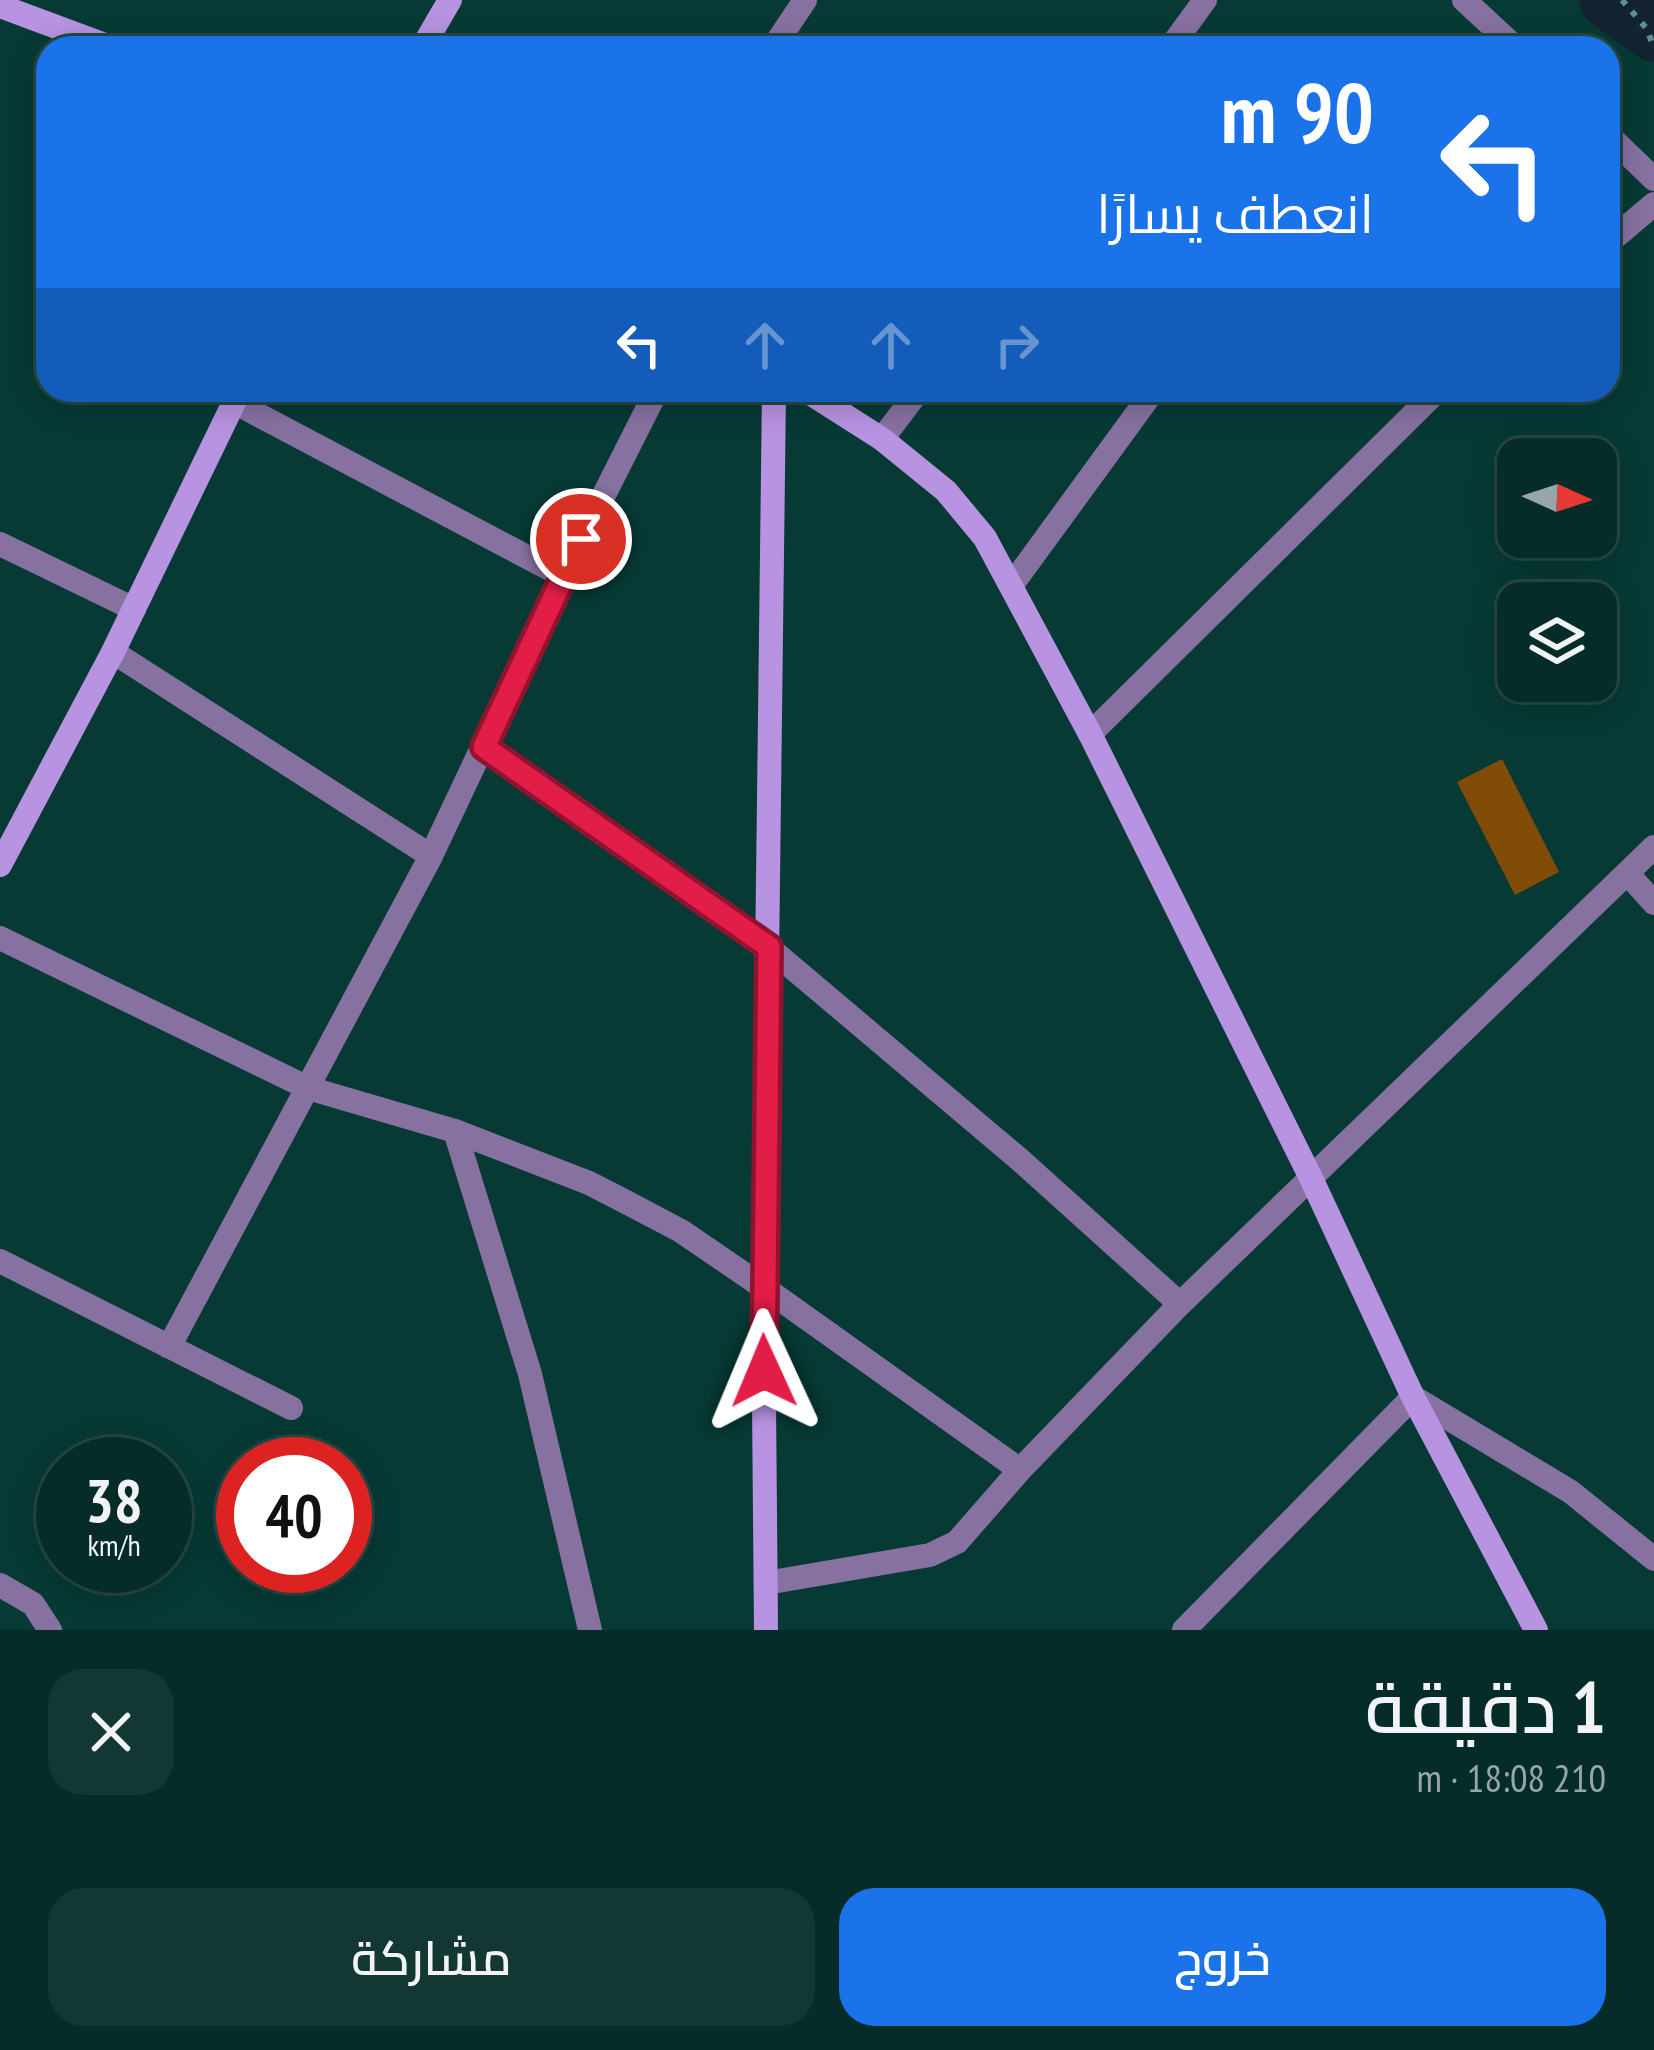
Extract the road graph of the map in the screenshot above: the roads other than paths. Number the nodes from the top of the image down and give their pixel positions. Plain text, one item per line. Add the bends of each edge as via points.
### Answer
1 (450, 0) edge
2 (805, 0) edge
3 (1205, 0) edge
4 (1464, 0) edge
5 (0, 6) edge
6 (81, 36) edge
7 (429, 36) edge
8 (781, 36) edge
9 (1179, 36) edge
10 (1503, 36) edge
11 (1620, 146) edge
12 (1654, 179) edge
13 (1654, 205) edge
14 (1620, 233) edge
15 (234, 402) edge
16 (248, 402) edge
17 (651, 402) edge
18 (774, 402) edge
19 (824, 402) edge
20 (910, 402) edge
21 (1145, 402) edge
22 (1426, 402) edge
23 (883, 439) junction
24 (0, 544) edge
25 (562, 576) junction
26 (1011, 586) junction
27 (134, 609) junction
28 (113, 652) junction
29 (1090, 734) junction
30 (484, 747) junction
31 (1654, 847) edge
32 (430, 856) junction
33 (0, 865) edge
34 (1627, 873) junction
35 (1654, 903) edge
36 (0, 938) edge
37 (769, 947) junction
38 (308, 1088) junction
39 (455, 1131) junction
40 (1311, 1178) junction
41 (0, 1261) edge
42 (763, 1287) junction
43 (1180, 1304) junction
44 (169, 1347) junction
45 (1413, 1397) junction
46 (291, 1408) dead end
47 (1020, 1470) junction
48 (1654, 1559) edge
49 (766, 1582) junction
50 (0, 1585) edge
51 (50, 1630) edge
52 (590, 1630) edge
53 (766, 1630) edge
54 (1184, 1630) edge
55 (1536, 1630) edge

1 - 7 street
2 - 8 street
3 - 9 street
4 - 10 street
5 - 6 street
11 - 12 street
13 - 14 street
15 - 27 street
16 - 25 street
17 - 25 street
18 - 37 street
19 - 23 street
20 - 23 street
21 - 26 street
22 - 29 street
23 - 26 street via 967,513
24 - 27 street
25 - 30 street
26 - 29 street
27 - 28 street
28 - 32 street
28 - 33 street
29 - 40 street
30 - 32 street
30 - 37 street
31 - 34 street
32 - 38 street
34 - 35 street
34 - 40 street
36 - 38 street
37 - 42 street
37 - 43 street
38 - 39 street
38 - 44 street
39 - 42 street via 589,1183
39 - 52 street via 530,1374
40 - 43 street
40 - 45 street
41 - 44 street
42 - 47 street
42 - 49 street
43 - 47 street
44 - 46 street
45 - 48 street via 1571,1492
45 - 54 street
45 - 55 street
47 - 49 street via 945,1549
49 - 53 street
50 - 51 street via 33,1604

